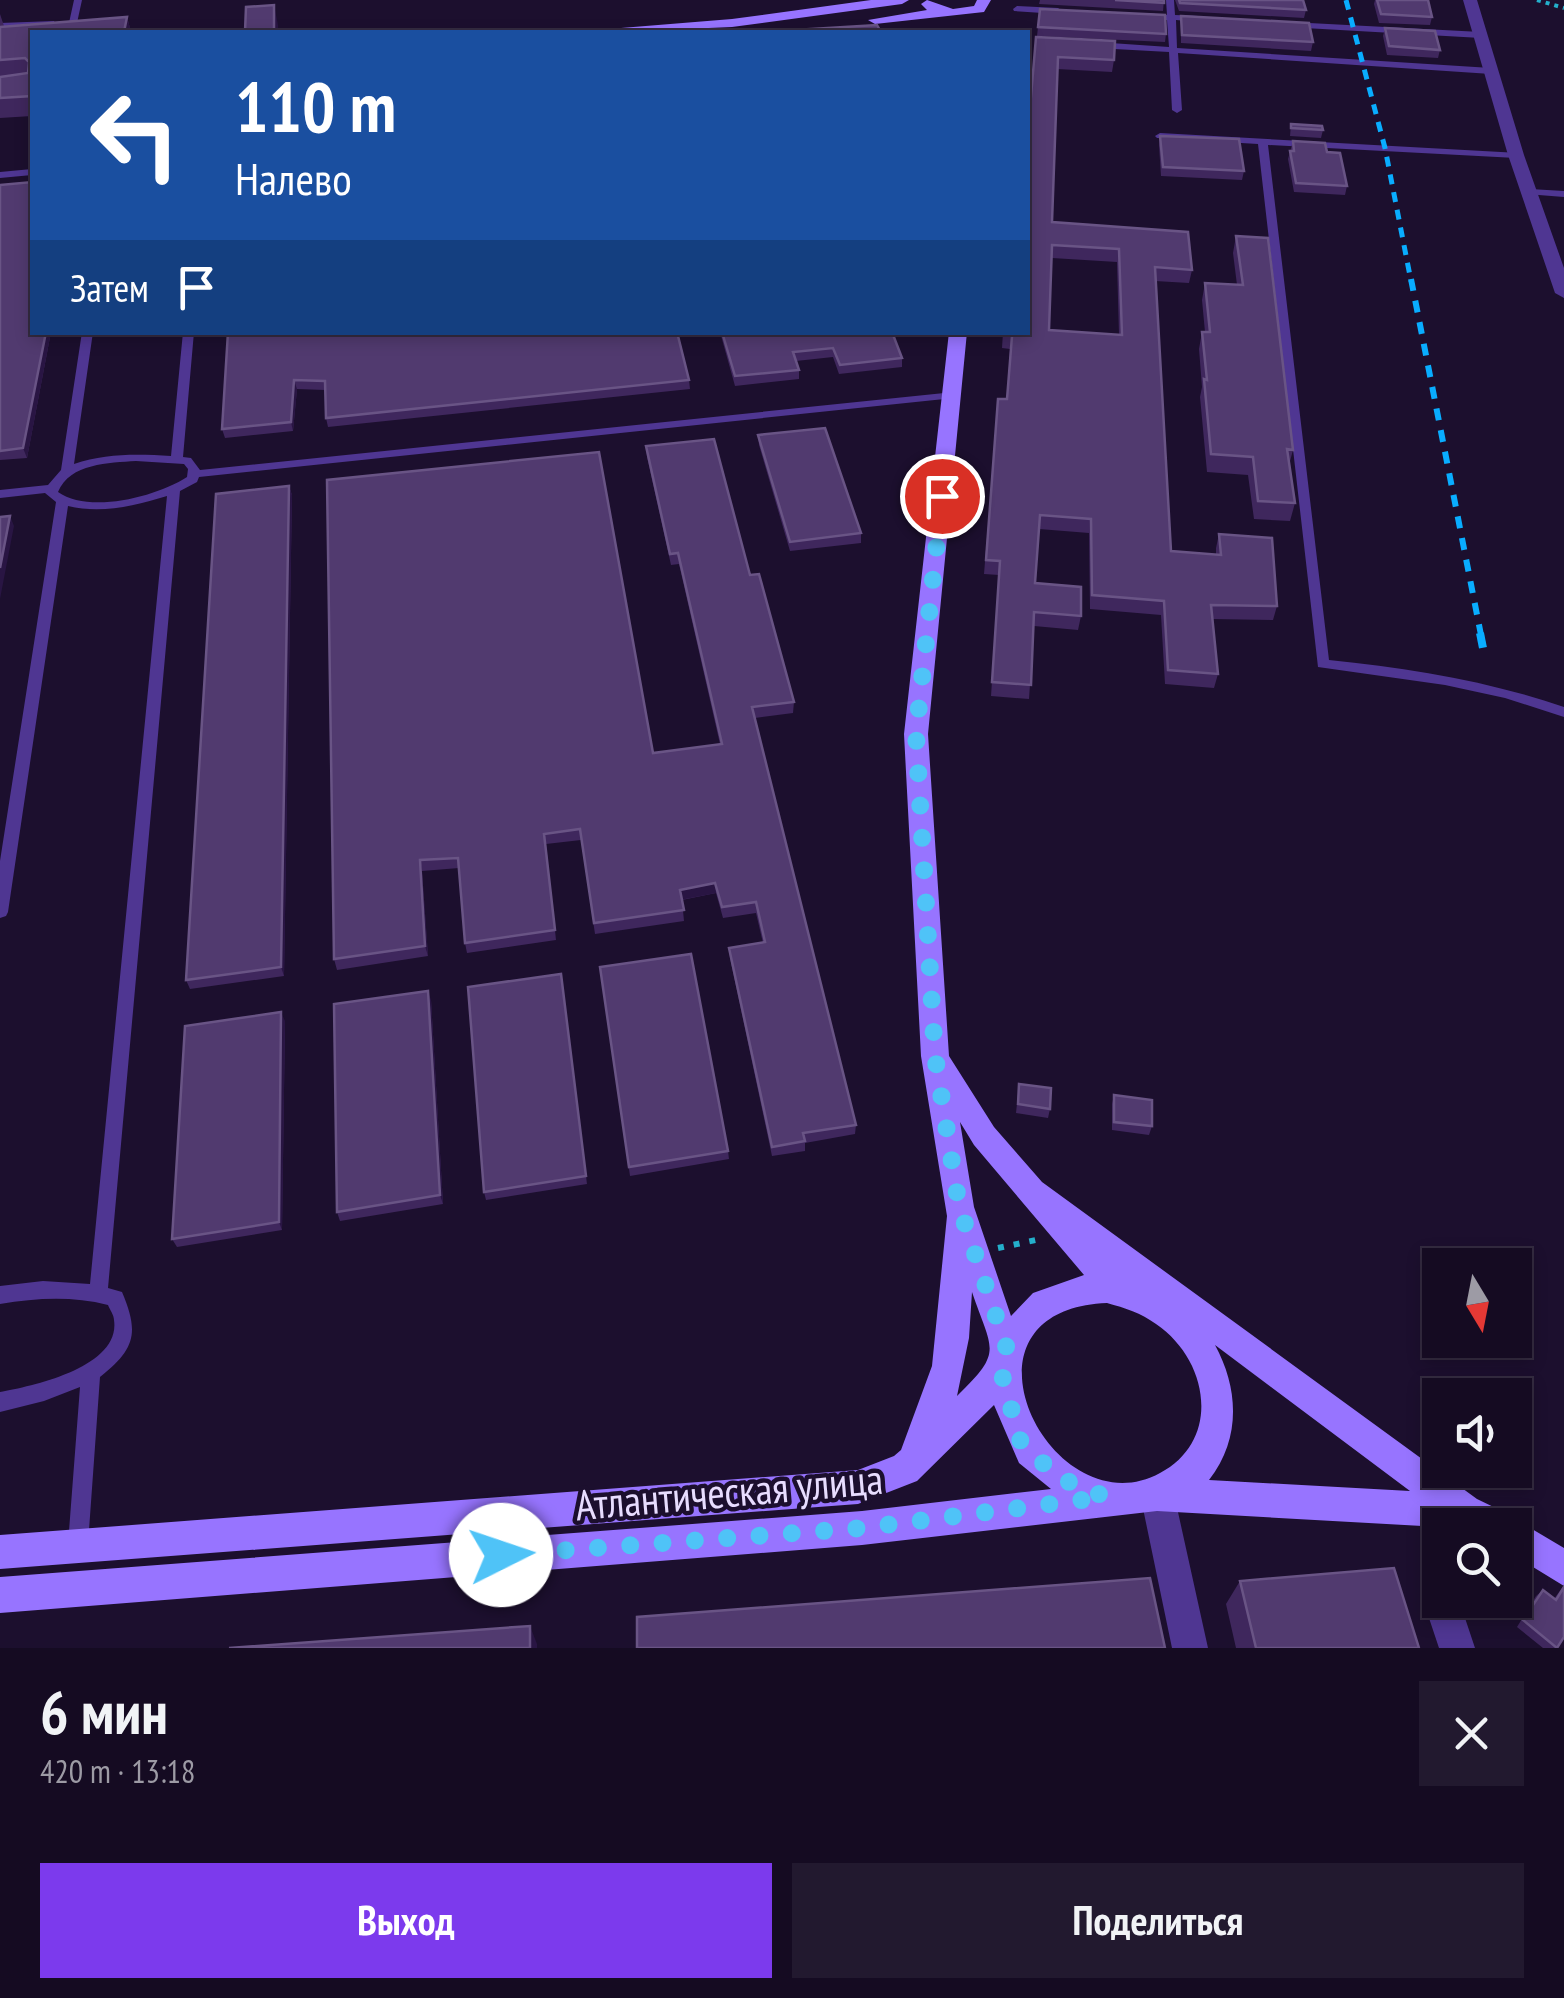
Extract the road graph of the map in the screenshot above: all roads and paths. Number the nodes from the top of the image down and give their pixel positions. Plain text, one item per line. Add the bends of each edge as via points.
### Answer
1 (78, 0) edge
2 (902, 0) edge
3 (927, 0) edge
4 (1170, 0) edge
5 (1470, 0) edge
6 (1537, 0) edge
7 (984, 3) edge
8 (1564, 8) edge
9 (1017, 9) dead end
10 (948, 12) junction
11 (1074, 12) edge
12 (1132, 16) edge
13 (1171, 18) junction
14 (1207, 20) edge
15 (1280, 24) edge
16 (0, 26) edge
17 (72, 27) edge
18 (646, 30) edge
19 (753, 30) edge
20 (1480, 35) junction
21 (1090, 45) edge
22 (1171, 49) junction
23 (1491, 71) junction
24 (1177, 110) dead end
25 (1160, 136) edge
26 (1263, 142) junction
27 (1516, 155) junction
28 (30, 172) edge
29 (0, 174) edge
30 (1530, 192) junction
31 (1564, 194) edge
32 (1564, 293) edge
33 (88, 335) edge
34 (189, 335) edge
35 (958, 335) edge
36 (954, 395) junction
37 (177, 459) junction
38 (67, 472) junction
39 (194, 474) junction
40 (52, 488) junction
41 (174, 491) junction
42 (0, 494) edge
43 (62, 502) junction
44 (1564, 712) edge
45 (0, 912) edge
46 (935, 1056) junction
47 (1027, 1188) junction
48 (959, 1206) junction
49 (1058, 1224) junction
50 (974, 1252) junction
51 (1115, 1289) junction
52 (98, 1293) junction
53 (0, 1295) edge
54 (1197, 1338) junction
55 (1004, 1362) junction
56 (90, 1372) junction
57 (1296, 1389) junction
58 (0, 1402) edge
59 (906, 1469) junction
60 (1157, 1494) junction
61 (1106, 1497) junction
62 (1466, 1508) edge
63 (1422, 1514) edge
64 (78, 1544) junction
65 (1532, 1547) edge
66 (0, 1552) edge
67 (1564, 1569) edge
68 (74, 1588) junction
69 (0, 1595) edge
70 (1447, 1618) edge
71 (1190, 1648) edge
72 (1457, 1648) edge

1 - 17 lane
2 - 18 street
3 - 10 street
4 - 13 lane
5 - 20 street
6 - 8 path
7 - 10 street
7 - 10 street via 980,27
9 - 11 lane
10 - 19 street
12 - 13 lane
13 - 14 lane
13 - 22 lane
15 - 20 lane
16 - 17 lane
20 - 23 street
21 - 22 lane
22 - 23 lane
22 - 24 lane
23 - 27 street
25 - 26 lane
26 - 27 lane
26 - 44 lane via 1323,664 1411,672 1516,694
27 - 30 street
28 - 29 lane
30 - 31 lane
30 - 32 street
33 - 38 lane
34 - 37 lane
35 - 36 street
36 - 39 lane
36 - 46 street via 916,734
37 - 38 lane via 136,457
37 - 39 lane via 187,461
38 - 40 lane
39 - 41 lane
40 - 42 lane
40 - 43 lane
41 - 43 lane via 119,504
41 - 52 lane
43 - 45 lane
46 - 47 street via 984,1136
46 - 48 street
47 - 49 street
47 - 57 street
48 - 50 street
48 - 59 street via 954,1350 936,1416
49 - 50 path via 1039,1239
49 - 51 street
50 - 55 street
51 - 54 street via 1146,1298
51 - 55 street via 1069,1292 1030,1313
52 - 53 lane via 36,1289
52 - 56 lane via 114,1298 125,1314 122,1341
54 - 57 street
54 - 60 street via 1218,1382 1218,1429 1197,1469
55 - 59 street, Атлантическая улица
55 - 61 street via 1020,1440 1057,1477
56 - 58 lane
56 - 64 lane
57 - 62 street
59 - 64 street, Атлантическая улица via 858,1487
60 - 61 street
60 - 63 street
60 - 71 street
61 - 68 street, Атлантическая улица via 862,1528
64 - 66 street, Атлантическая улица
64 - 68 street
65 - 67 street
68 - 69 street, Атлантическая улица
70 - 72 street

